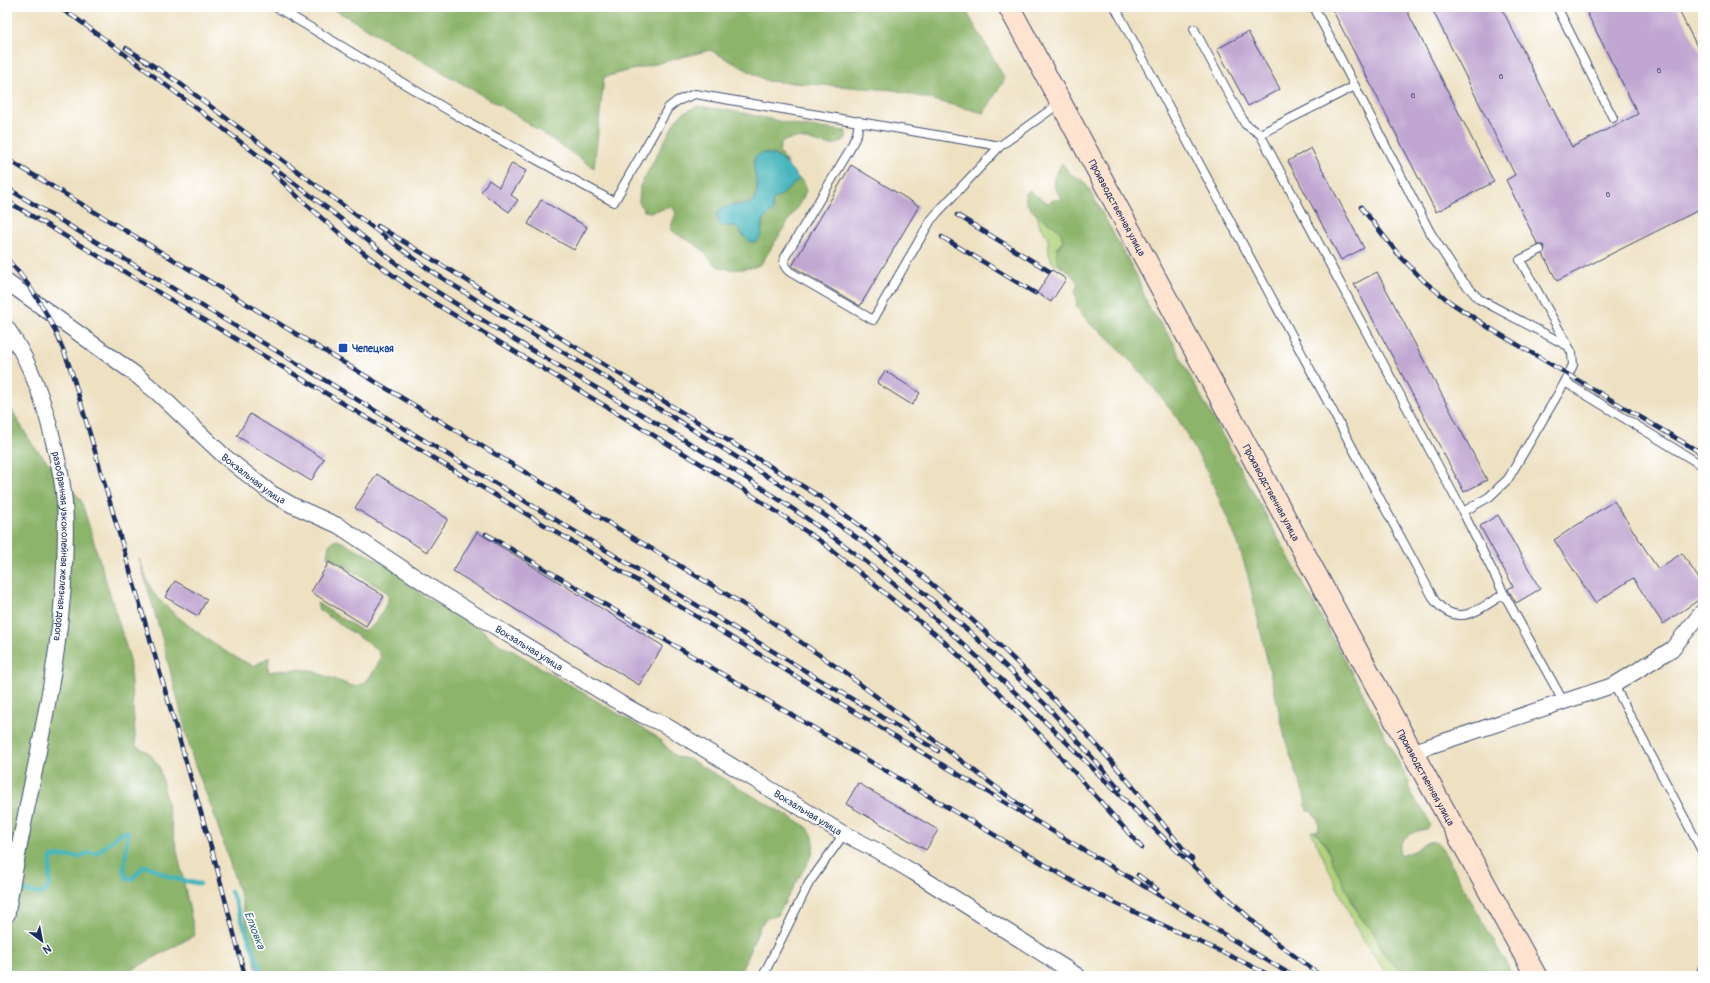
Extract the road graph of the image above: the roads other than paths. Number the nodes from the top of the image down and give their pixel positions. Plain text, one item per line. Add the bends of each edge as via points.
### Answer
1 (276, 7) edge
2 (1009, 7) edge
3 (1115, 7) edge
4 (1314, 7) edge
5 (1557, 7) edge
6 (1194, 29) dead end
7 (1354, 86) junction
8 (1061, 102) junction
9 (1613, 118) dead end
10 (859, 121) junction
11 (1260, 134) junction
12 (1000, 146) junction
13 (1540, 250) dead end
14 (7, 282) edge
15 (7, 328) edge
16 (1568, 346) junction
17 (1565, 382) junction
18 (1703, 466) edge
19 (1463, 512) junction
20 (1504, 594) junction
21 (1703, 611) edge
22 (1614, 685) junction
23 (1563, 701) junction
24 (1412, 752) junction
25 (844, 834) junction
26 (1703, 853) edge
27 (8, 909) edge
28 (1703, 968) edge
29 (763, 976) edge
30 (1078, 976) edge
31 (1536, 976) edge
32 (1700, 976) edge

1 - 10 lane via 468,122 614,202 662,116 668,108 687,96 704,94
2 - 8 main road, Производственная улица
3 - 20 lane via 1435,601 1444,611 1455,616 1472,612
4 - 7 lane
5 - 9 lane
6 - 11 lane via 1245,124
7 - 11 lane
7 - 16 lane via 1430,232 1459,277 1479,299
8 - 12 lane
8 - 24 main road, Производственная улица
10 - 12 lane
10 - 12 lane via 849,151 785,257 784,263 790,272 872,320 931,220
11 - 19 lane
13 - 16 lane via 1520,260
14 - 25 street, Вокзальная улица via 135,374 162,396 224,456 271,493 339,526 454,602 642,716 694,742
15 - 27 street, разобранная узкоколейная железная дорога via 33,373 46,412 57,453 65,510 58,646
16 - 17 lane via 1574,360
17 - 18 lane
17 - 19 lane via 1508,480 1489,498
19 - 20 lane
20 - 23 lane
21 - 22 street via 1672,649
22 - 23 street
22 - 26 lane
23 - 24 street
24 - 31 main road, Производственная улица
25 - 29 lane via 809,883
25 - 30 street, Вокзальная улица via 913,872
28 - 32 lane

